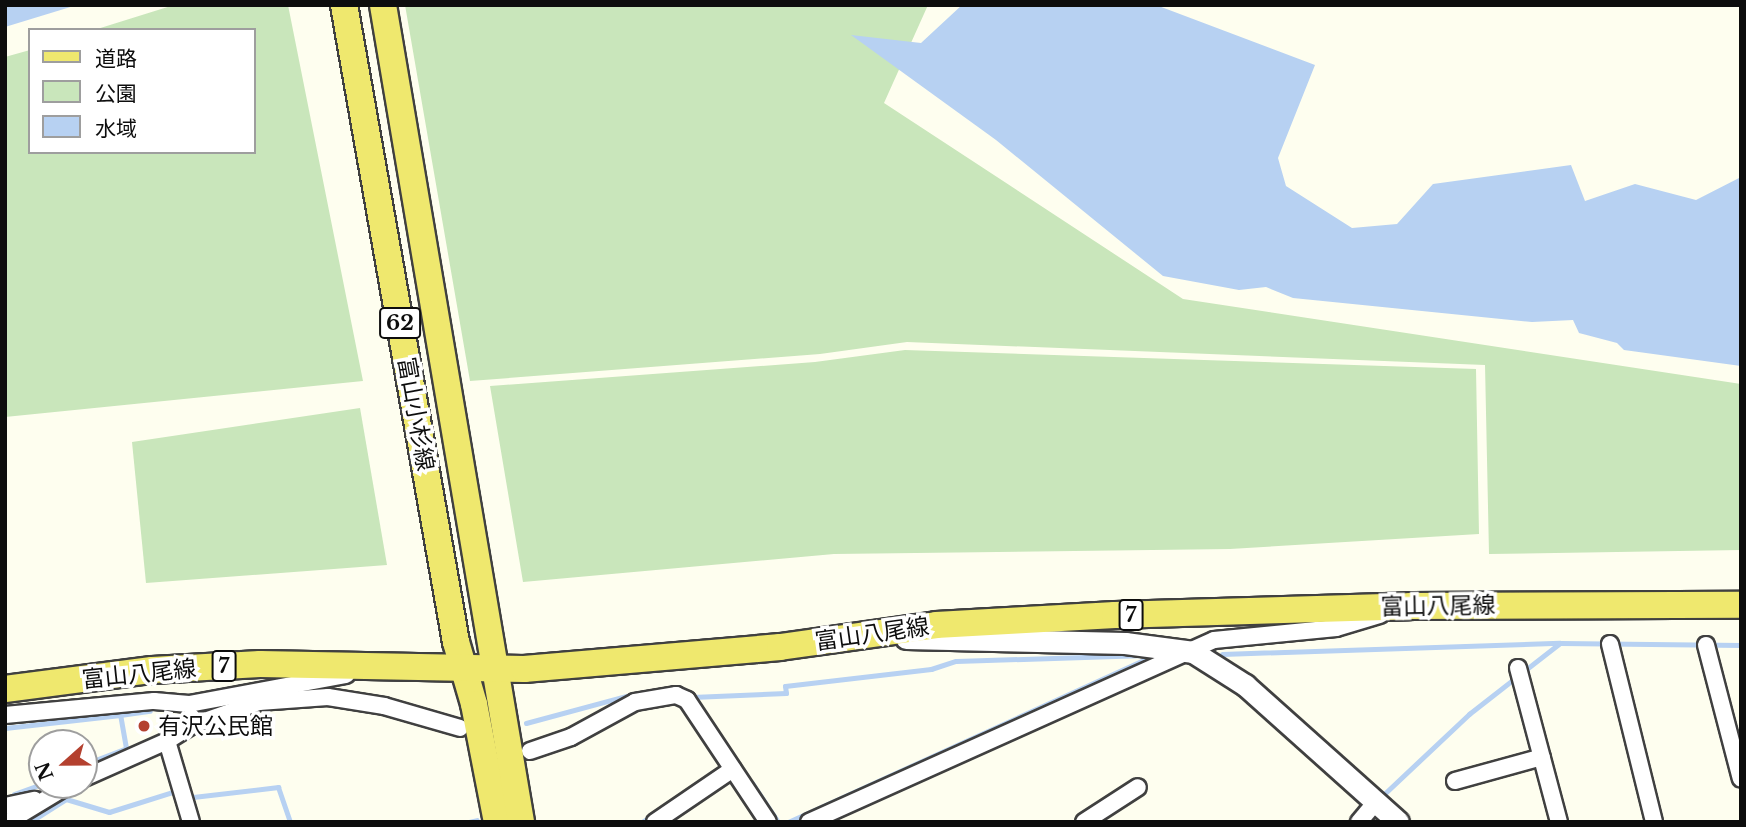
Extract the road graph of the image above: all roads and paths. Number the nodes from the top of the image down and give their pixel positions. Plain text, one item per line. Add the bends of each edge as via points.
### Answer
1 (344, 5) edge
2 (383, 5) edge
3 (1741, 605) edge
4 (1410, 606) junction
5 (867, 636) junction
6 (1610, 644) dead end
7 (1706, 645) dead end
8 (1193, 652) junction
9 (406, 666) junction
10 (1518, 668) dead end
11 (463, 669) junction
12 (497, 669) junction
13 (5, 689) edge
14 (188, 704) junction
15 (5, 715) edge
16 (194, 725) junction
17 (460, 728) dead end
18 (167, 741) junction
19 (530, 751) dead end
20 (1542, 757) junction
21 (733, 769) junction
22 (98, 772) edge
23 (1741, 779) edge
24 (1455, 781) dead end
25 (1138, 787) dead end
26 (35, 799) edge
27 (41, 799) edge
28 (1377, 802) junction
29 (5, 806) edge
30 (8, 822) edge
31 (191, 822) edge
32 (497, 822) edge
33 (521, 822) edge
34 (655, 822) edge
35 (768, 822) edge
36 (809, 822) edge
37 (1084, 822) edge
38 (1359, 822) edge
39 (1398, 822) edge
40 (1559, 822) edge
41 (1654, 822) edge

1 - 11 main road, 富山小杉線 / 62
2 - 12 main road, 富山小杉線 / 62
3 - 4 main road, 富山八尾線 / 7
4 - 5 main road, 富山八尾線 / 7 via 936,625
4 - 8 street via 1336,628 1214,640
5 - 8 street via 1125,643
5 - 12 main road, 富山八尾線 / 7
6 - 41 street
7 - 23 street
8 - 28 street via 1245,685
8 - 36 street via 1157,663
9 - 11 main road, 富山八尾線 / 7
9 - 13 main road, 富山八尾線 / 7 via 260,664 152,670
9 - 14 street
10 - 20 street
11 - 12 main road, 富山八尾線 / 7
11 - 32 main road, 富山小杉線 / 62
12 - 33 main road, 富山小杉線 / 62
14 - 15 street via 153,701
14 - 16 street
16 - 17 street via 259,702 328,697 384,706
16 - 18 street
18 - 22 street
18 - 31 street
19 - 21 street via 571,737 635,702 676,695 687,700
20 - 24 street
20 - 40 street
21 - 34 street
21 - 35 street
25 - 37 street
26 - 29 street
27 - 30 street
28 - 38 street
28 - 39 street

